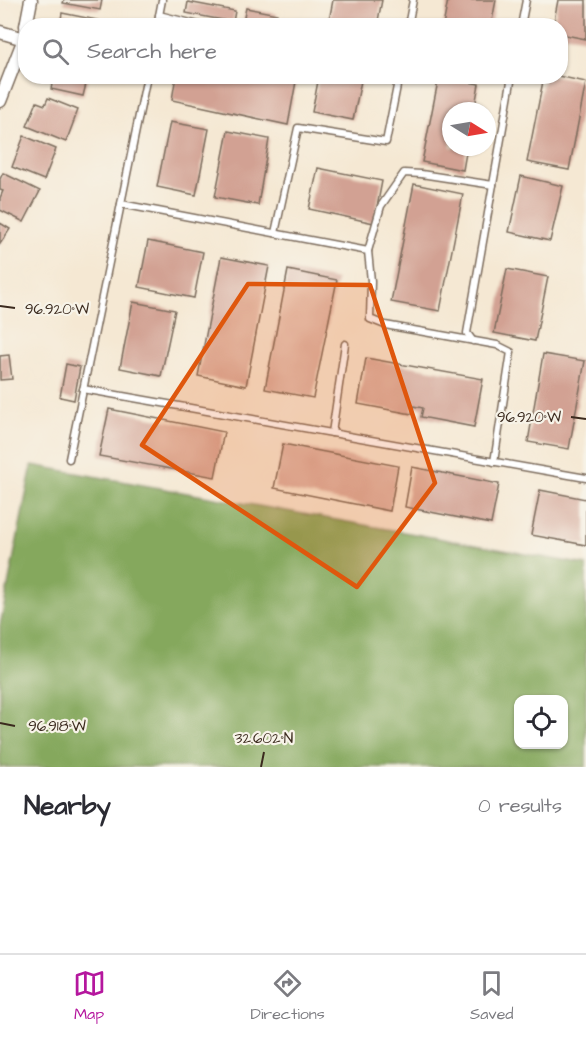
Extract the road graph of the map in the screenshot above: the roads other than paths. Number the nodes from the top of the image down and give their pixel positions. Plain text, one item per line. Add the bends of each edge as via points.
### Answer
1 (31, 0) edge
2 (162, 0) edge
3 (413, 0) edge
4 (526, 0) edge
5 (159, 15) junction
6 (28, 18) edge
7 (158, 18) edge
8 (171, 18) edge
9 (410, 18) edge
10 (523, 18) edge
11 (0, 32) edge
12 (18, 33) edge
13 (18, 53) edge
14 (145, 84) edge
15 (397, 84) edge
16 (511, 84) edge
17 (0, 101) edge
18 (493, 185) junction
19 (121, 204) junction
20 (275, 233) junction
21 (368, 251) junction
22 (473, 341) junction
23 (345, 344) dead end
24 (83, 389) junction
25 (332, 433) junction
26 (69, 459) dead end
27 (494, 462) junction
28 (586, 478) edge

1 - 6 street
2 - 5 lane
3 - 9 lane
4 - 10 lane
5 - 7 lane
5 - 8 lane
11 - 12 street
13 - 17 street
14 - 19 lane
15 - 20 lane via 386,142 298,128
16 - 18 lane
18 - 21 lane via 404,173 381,206
18 - 22 lane via 467,333
19 - 20 lane
19 - 24 lane
20 - 21 lane
21 - 22 lane via 370,319
22 - 27 lane via 511,352
23 - 25 lane
24 - 25 lane
24 - 26 lane
25 - 27 lane
27 - 28 lane

